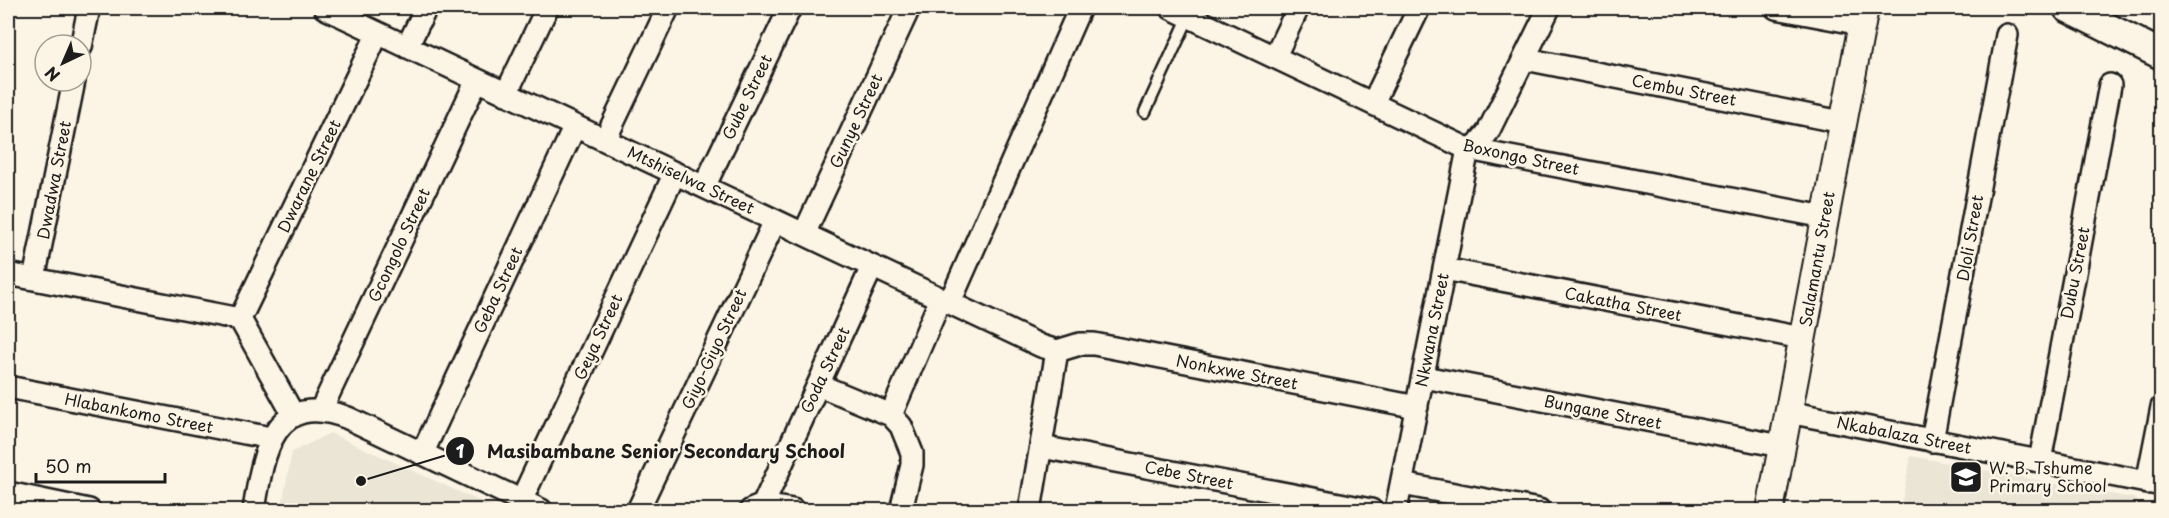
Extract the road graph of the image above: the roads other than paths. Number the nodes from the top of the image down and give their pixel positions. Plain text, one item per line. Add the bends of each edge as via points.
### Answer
1 (89, 8) edge
2 (325, 8) edge
3 (426, 8) edge
4 (547, 8) edge
5 (668, 8) edge
6 (790, 8) edge
7 (909, 8) edge
8 (1080, 8) edge
9 (1298, 8) edge
10 (1419, 8) edge
11 (1549, 8) edge
12 (1776, 8) edge
13 (2068, 8) edge
14 (1178, 10) edge
15 (1863, 16) edge
16 (84, 33) edge
17 (378, 33) junction
18 (2007, 35) dead end
19 (407, 47) junction
20 (2162, 55) edge
21 (1275, 56) junction
22 (1525, 59) junction
23 (477, 80) junction
24 (2110, 85) dead end
25 (72, 93) edge
26 (506, 94) junction
27 (1373, 103) junction
28 (1145, 112) dead end
29 (1842, 122) junction
30 (575, 126) junction
31 (606, 140) junction
32 (1468, 149) junction
33 (675, 173) junction
34 (704, 187) junction
35 (1825, 217) junction
36 (775, 220) junction
37 (804, 234) junction
38 (872, 267) junction
39 (1444, 269) junction
40 (8, 274) edge
41 (34, 279) junction
42 (945, 300) junction
43 (240, 319) junction
44 (1803, 338) junction
45 (1057, 351) junction
46 (1424, 377) junction
47 (819, 386) junction
48 (8, 387) edge
49 (2162, 407) edge
50 (1417, 408) junction
51 (321, 410) junction
52 (1788, 412) junction
53 (891, 415) junction
54 (294, 416) junction
55 (271, 438) junction
56 (1932, 441) junction
57 (1781, 446) junction
58 (1042, 447) junction
59 (422, 454) junction
60 (2040, 461) junction
61 (1402, 484) junction
62 (2154, 484) edge
63 (8, 493) edge
64 (521, 501) junction
65 (757, 508) edge
66 (89, 510) edge
67 (254, 510) edge
68 (541, 510) edge
69 (638, 510) edge
70 (793, 510) edge
71 (901, 510) edge
72 (1030, 510) edge
73 (1371, 510) edge
74 (1396, 510) edge
75 (1539, 510) edge
76 (1770, 510) edge

1 - 16 street
2 - 17 street, Mtshiselwa Street
3 - 19 street
4 - 26 street
5 - 31 street
6 - 34 street, Gube Street
7 - 37 street, Gunye Street
8 - 42 street
9 - 21 street
10 - 27 street
11 - 22 street
12 - 15 street
13 - 20 main road
14 - 21 street, Boxongo Street
14 - 28 lane
15 - 29 street, Salamantu Street
17 - 19 street, Mtshiselwa Street
17 - 43 street, Dwarane Street
18 - 56 street, Dloli Street
19 - 23 street, Mtshiselwa Street
21 - 27 street, Boxongo Street
22 - 29 street, Cembu Street
22 - 32 street via 1488,132
23 - 26 street, Mtshiselwa Street
23 - 51 street, Gcongolo Street
24 - 60 street, Dubu Street
25 - 41 street, Dwadwa Street
26 - 30 street, Mtshiselwa Street
27 - 32 street, Boxongo Street
29 - 35 street, Salamantu Street
30 - 31 street, Mtshiselwa Street
30 - 59 street, Geba Street
31 - 33 street, Mtshiselwa Street
32 - 35 street, Boxongo Street
32 - 39 street, Nkwana Street
33 - 34 street, Mtshiselwa Street
33 - 64 street, Geya Street
34 - 36 street, Mtshiselwa Street
35 - 44 street, Salamantu Street
36 - 37 street, Mtshiselwa Street
36 - 69 street, Giyo-Giyo Street
37 - 38 street, Mtshiselwa Street
38 - 42 street, Mtshiselwa Street
38 - 47 street, Goda Street
39 - 44 street, Cakatha Street
39 - 46 street, Nkwana Street
40 - 41 street
41 - 43 street
42 - 45 street, Mtshiselwa Street
42 - 53 street
43 - 54 street
44 - 52 street, Salamantu Street
45 - 50 street, Nonkxwe Street via 1094,344
45 - 58 street
46 - 50 street, Nkwana Street
46 - 57 street, Bungane Street
47 - 53 street
47 - 65 street, Goda Street
48 - 55 street, Hlabankomo Street
49 - 62 street
50 - 61 street, Nkwana Street
51 - 54 street
51 - 59 street via 348,418
52 - 56 street, Nkabalaza Street
52 - 57 street, Salamantu Street
53 - 71 street via 901,426 912,453
54 - 55 street
55 - 67 street via 262,461
56 - 60 street, Nkabalaza Street
57 - 76 street, Salamantu Street
58 - 72 street
58 - 73 street, Cebe Street
59 - 64 street
60 - 62 street, Nkabalaza Street
61 - 74 street, Nkwana Street
61 - 75 street
63 - 66 street
64 - 68 street
65 - 70 street

